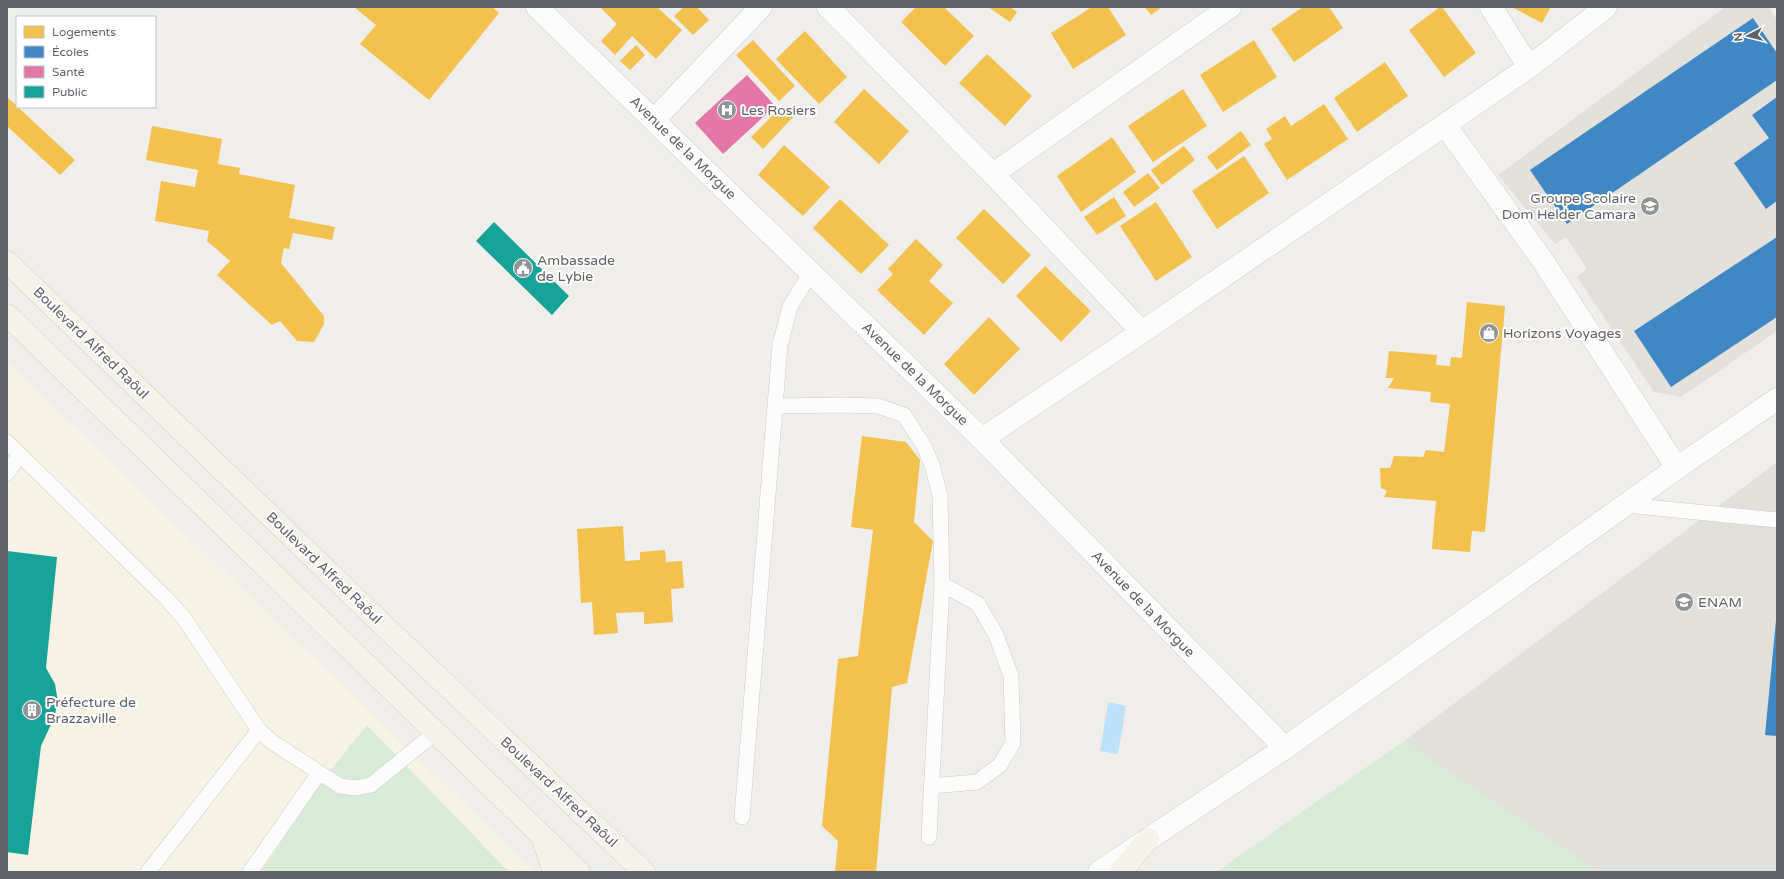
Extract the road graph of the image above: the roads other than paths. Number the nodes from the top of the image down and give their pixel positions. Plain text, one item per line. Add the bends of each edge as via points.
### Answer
1 (537, 7) edge
2 (761, 7) edge
3 (828, 7) edge
4 (1230, 7) edge
5 (1491, 7) edge
6 (1606, 7) edge
7 (1529, 67) junction
8 (654, 120) junction
9 (1444, 125) junction
10 (993, 174) junction
11 (7, 262) edge
12 (810, 272) junction
13 (7, 315) edge
14 (1142, 332) junction
15 (1777, 399) edge
16 (775, 406) junction
17 (982, 439) junction
18 (7, 442) edge
19 (20, 455) junction
20 (1677, 468) junction
21 (7, 473) edge
22 (1626, 504) junction
23 (1777, 520) edge
24 (942, 584) junction
25 (259, 730) junction
26 (436, 732) junction
27 (1285, 748) junction
28 (319, 773) junction
29 (931, 786) junction
30 (742, 817) dead end
31 (542, 834) junction
32 (929, 837) dead end
33 (1148, 839) junction
34 (148, 872) edge
35 (250, 872) edge
36 (554, 872) edge
37 (580, 872) edge
38 (644, 872) edge
39 (1099, 872) edge
40 (1121, 872) edge

1 - 8 street, Avenue de la Morgue
2 - 8 street
3 - 10 street
4 - 10 street
5 - 7 street
6 - 7 street
7 - 9 street
8 - 12 street, Avenue de la Morgue
9 - 14 street
9 - 20 street via 1543,261
10 - 14 street
11 - 38 main road, Boulevard Alfred Raôul via 404,645
12 - 16 lane via 790,307 780,345
12 - 17 street, Avenue de la Morgue
13 - 26 main road
14 - 17 street
15 - 20 street
16 - 24 lane via 878,406 904,415 924,446 940,495
16 - 30 lane
17 - 27 street, Avenue de la Morgue
18 - 19 lane
19 - 21 lane
19 - 25 lane via 183,617
20 - 22 street
22 - 23 lane
22 - 27 street
24 - 29 lane
24 - 29 lane via 978,604 996,635 1011,676 1013,743 1000,765 977,782
25 - 28 lane via 272,742
25 - 34 lane
26 - 28 lane via 371,785 356,788 340,786
26 - 31 main road
27 - 33 street
28 - 35 lane
29 - 32 lane
31 - 36 main road
31 - 37 main road
33 - 39 street
33 - 40 main road

